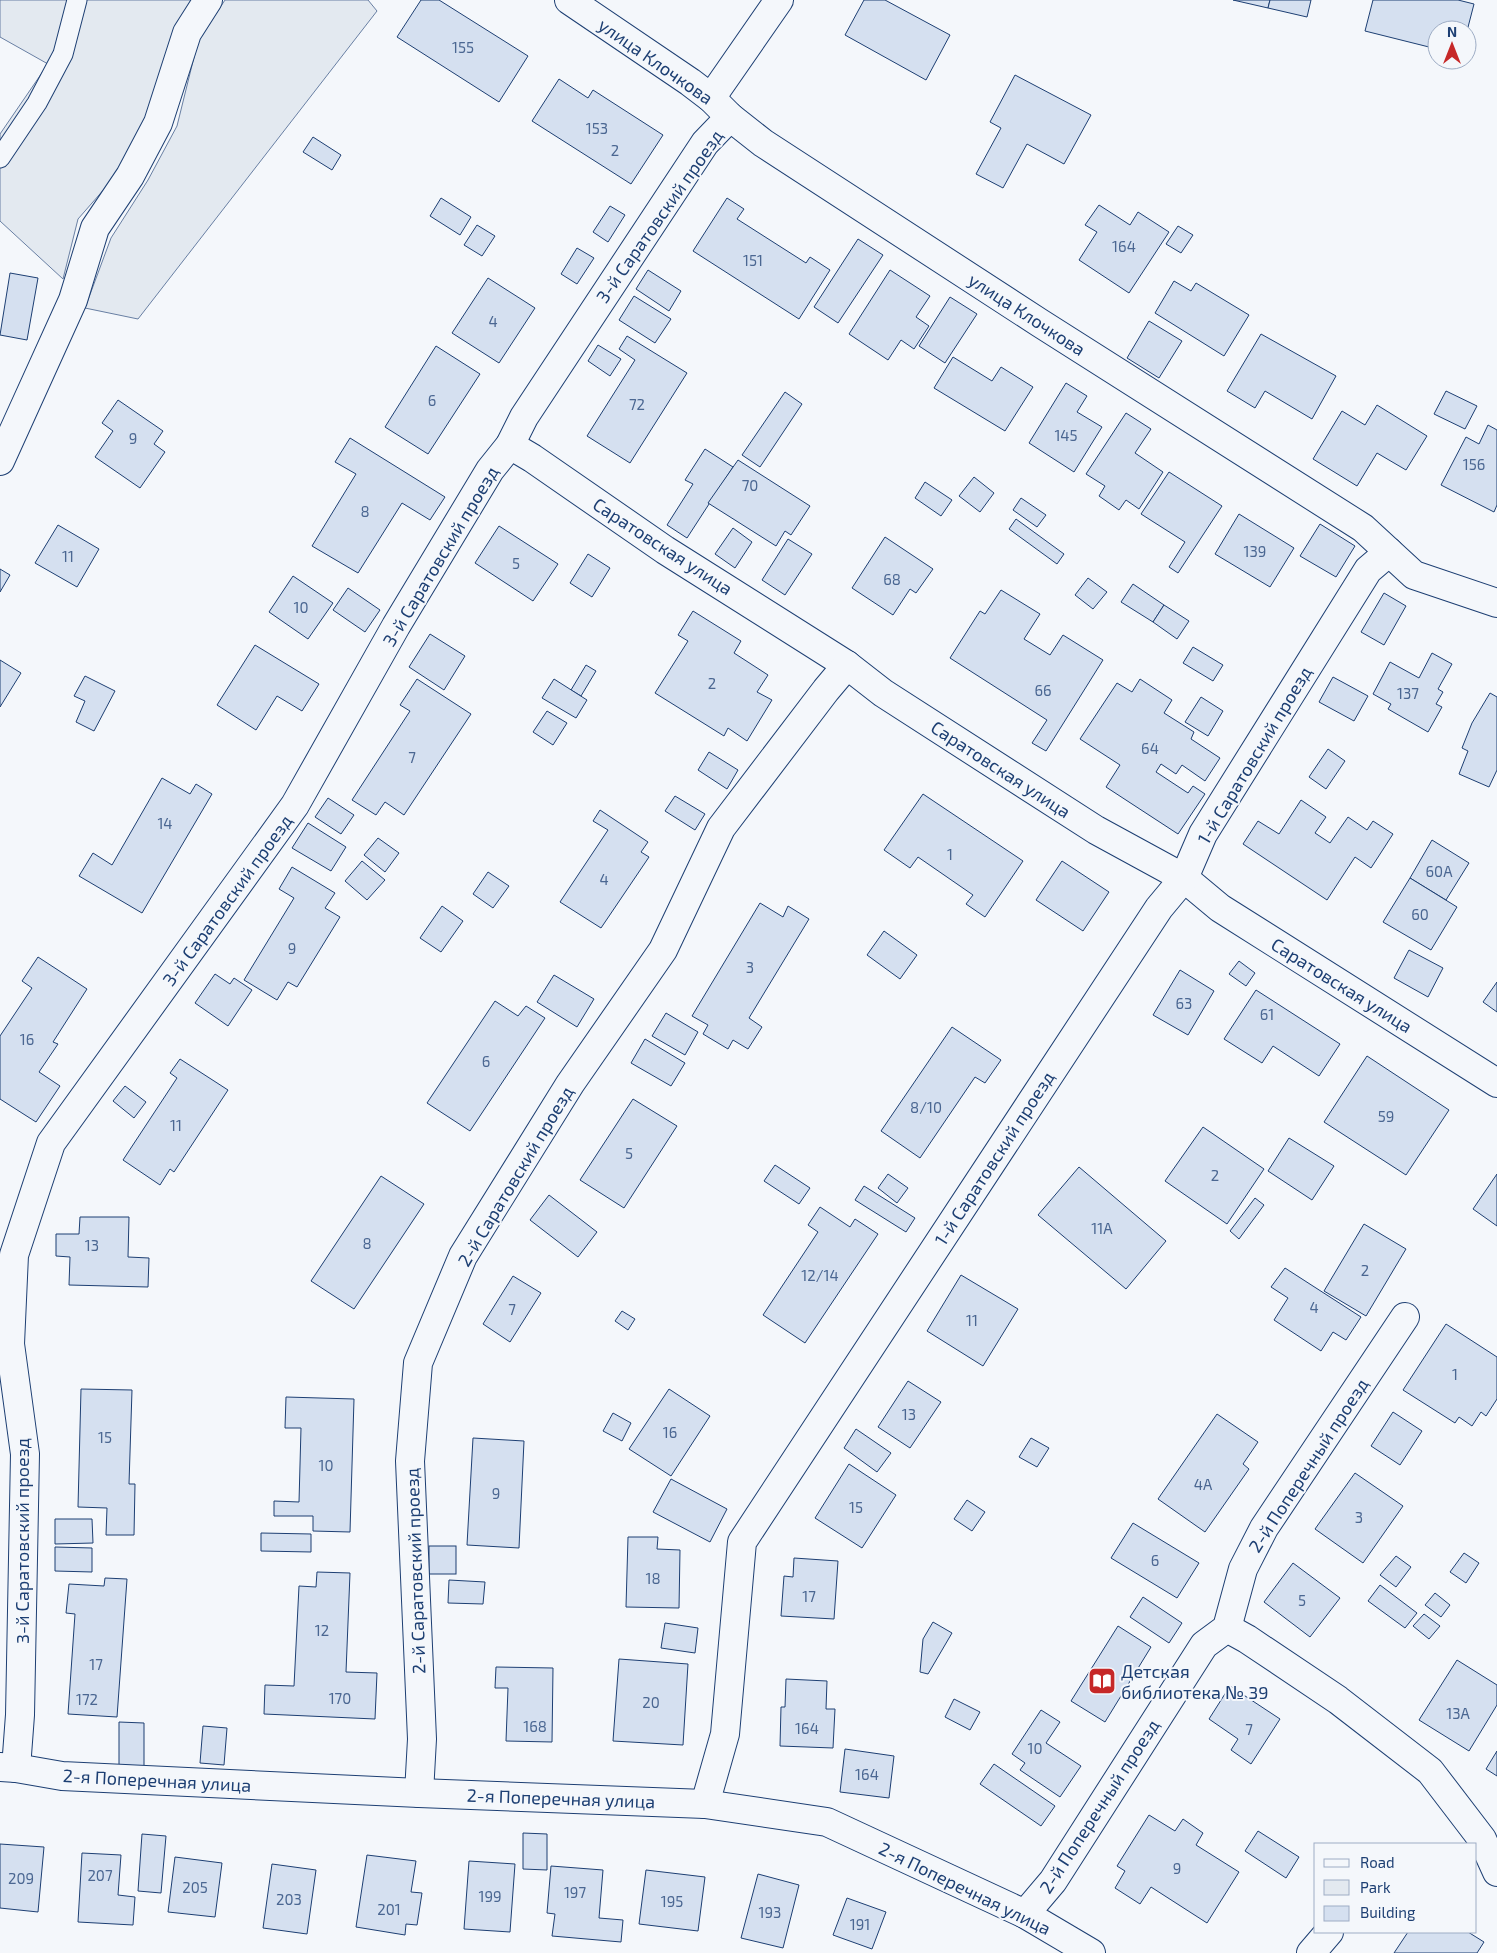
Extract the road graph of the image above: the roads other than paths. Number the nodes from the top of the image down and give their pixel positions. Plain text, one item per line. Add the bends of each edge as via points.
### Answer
1 (77, 0) edge
2 (208, 0) edge
3 (569, 0) edge
4 (779, 0) edge
5 (720, 107) junction
6 (0, 158) edge
7 (510, 445) junction
8 (0, 462) edge
9 (1389, 552) junction
10 (1497, 604) edge
11 (847, 665) junction
12 (1184, 878) junction
13 (1497, 1083) edge
14 (1404, 1317) dead end
15 (1227, 1628) junction
16 (8, 1767) edge
17 (418, 1793) junction
18 (705, 1804) junction
19 (1473, 1842) edge
20 (1477, 1847) edge
21 (1497, 1872) edge
22 (1025, 1914) junction
23 (1328, 1933) edge
24 (1091, 1953) edge
25 (1311, 1953) edge

1 - 6 lane via 63,54 37,103
2 - 8 street via 187,33 158,123 130,176 95,228 73,300
3 - 5 street, улица Клочкова
4 - 5 street, 3-й Саратовский проезд
5 - 7 street, 3-й Саратовский проезд via 705,143 524,416
5 - 9 street, улица Клочкова via 779,154 1363,528
7 - 11 street, Саратовская улица via 665,550
7 - 16 street, 3-й Саратовский проезд via 490,470 396,626 295,805 51,1143 14,1255 10,1344 25,1454 20,1716
9 - 10 street, улица Клочкова via 1414,575
9 - 12 street, 1-й Саратовский проезд via 1368,570 1203,834
11 - 12 street, Саратовская улица via 883,693 1096,830
11 - 17 street, 2-й Саратовский проезд via 721,828 663,950 570,1084 463,1256 418,1363 410,1461 422,1738
12 - 13 street, Саратовская улица via 1220,908
12 - 18 street, 1-й Саратовский проезд via 1159,908 742,1542 725,1734
14 - 15 street, 2-й Поперечный проезд via 1264,1528 1243,1569
15 - 19 street via 1338,1700 1430,1771
15 - 22 street, 2-й Поперечный проезд via 1204,1645 1053,1880
16 - 17 street, 2-я Поперечная улица via 62,1776
17 - 18 street, 2-я Поперечная улица
18 - 22 street, 2-я Поперечная улица via 827,1822
20 - 21 street
22 - 24 street, 2-я Поперечная улица
23 - 25 street

